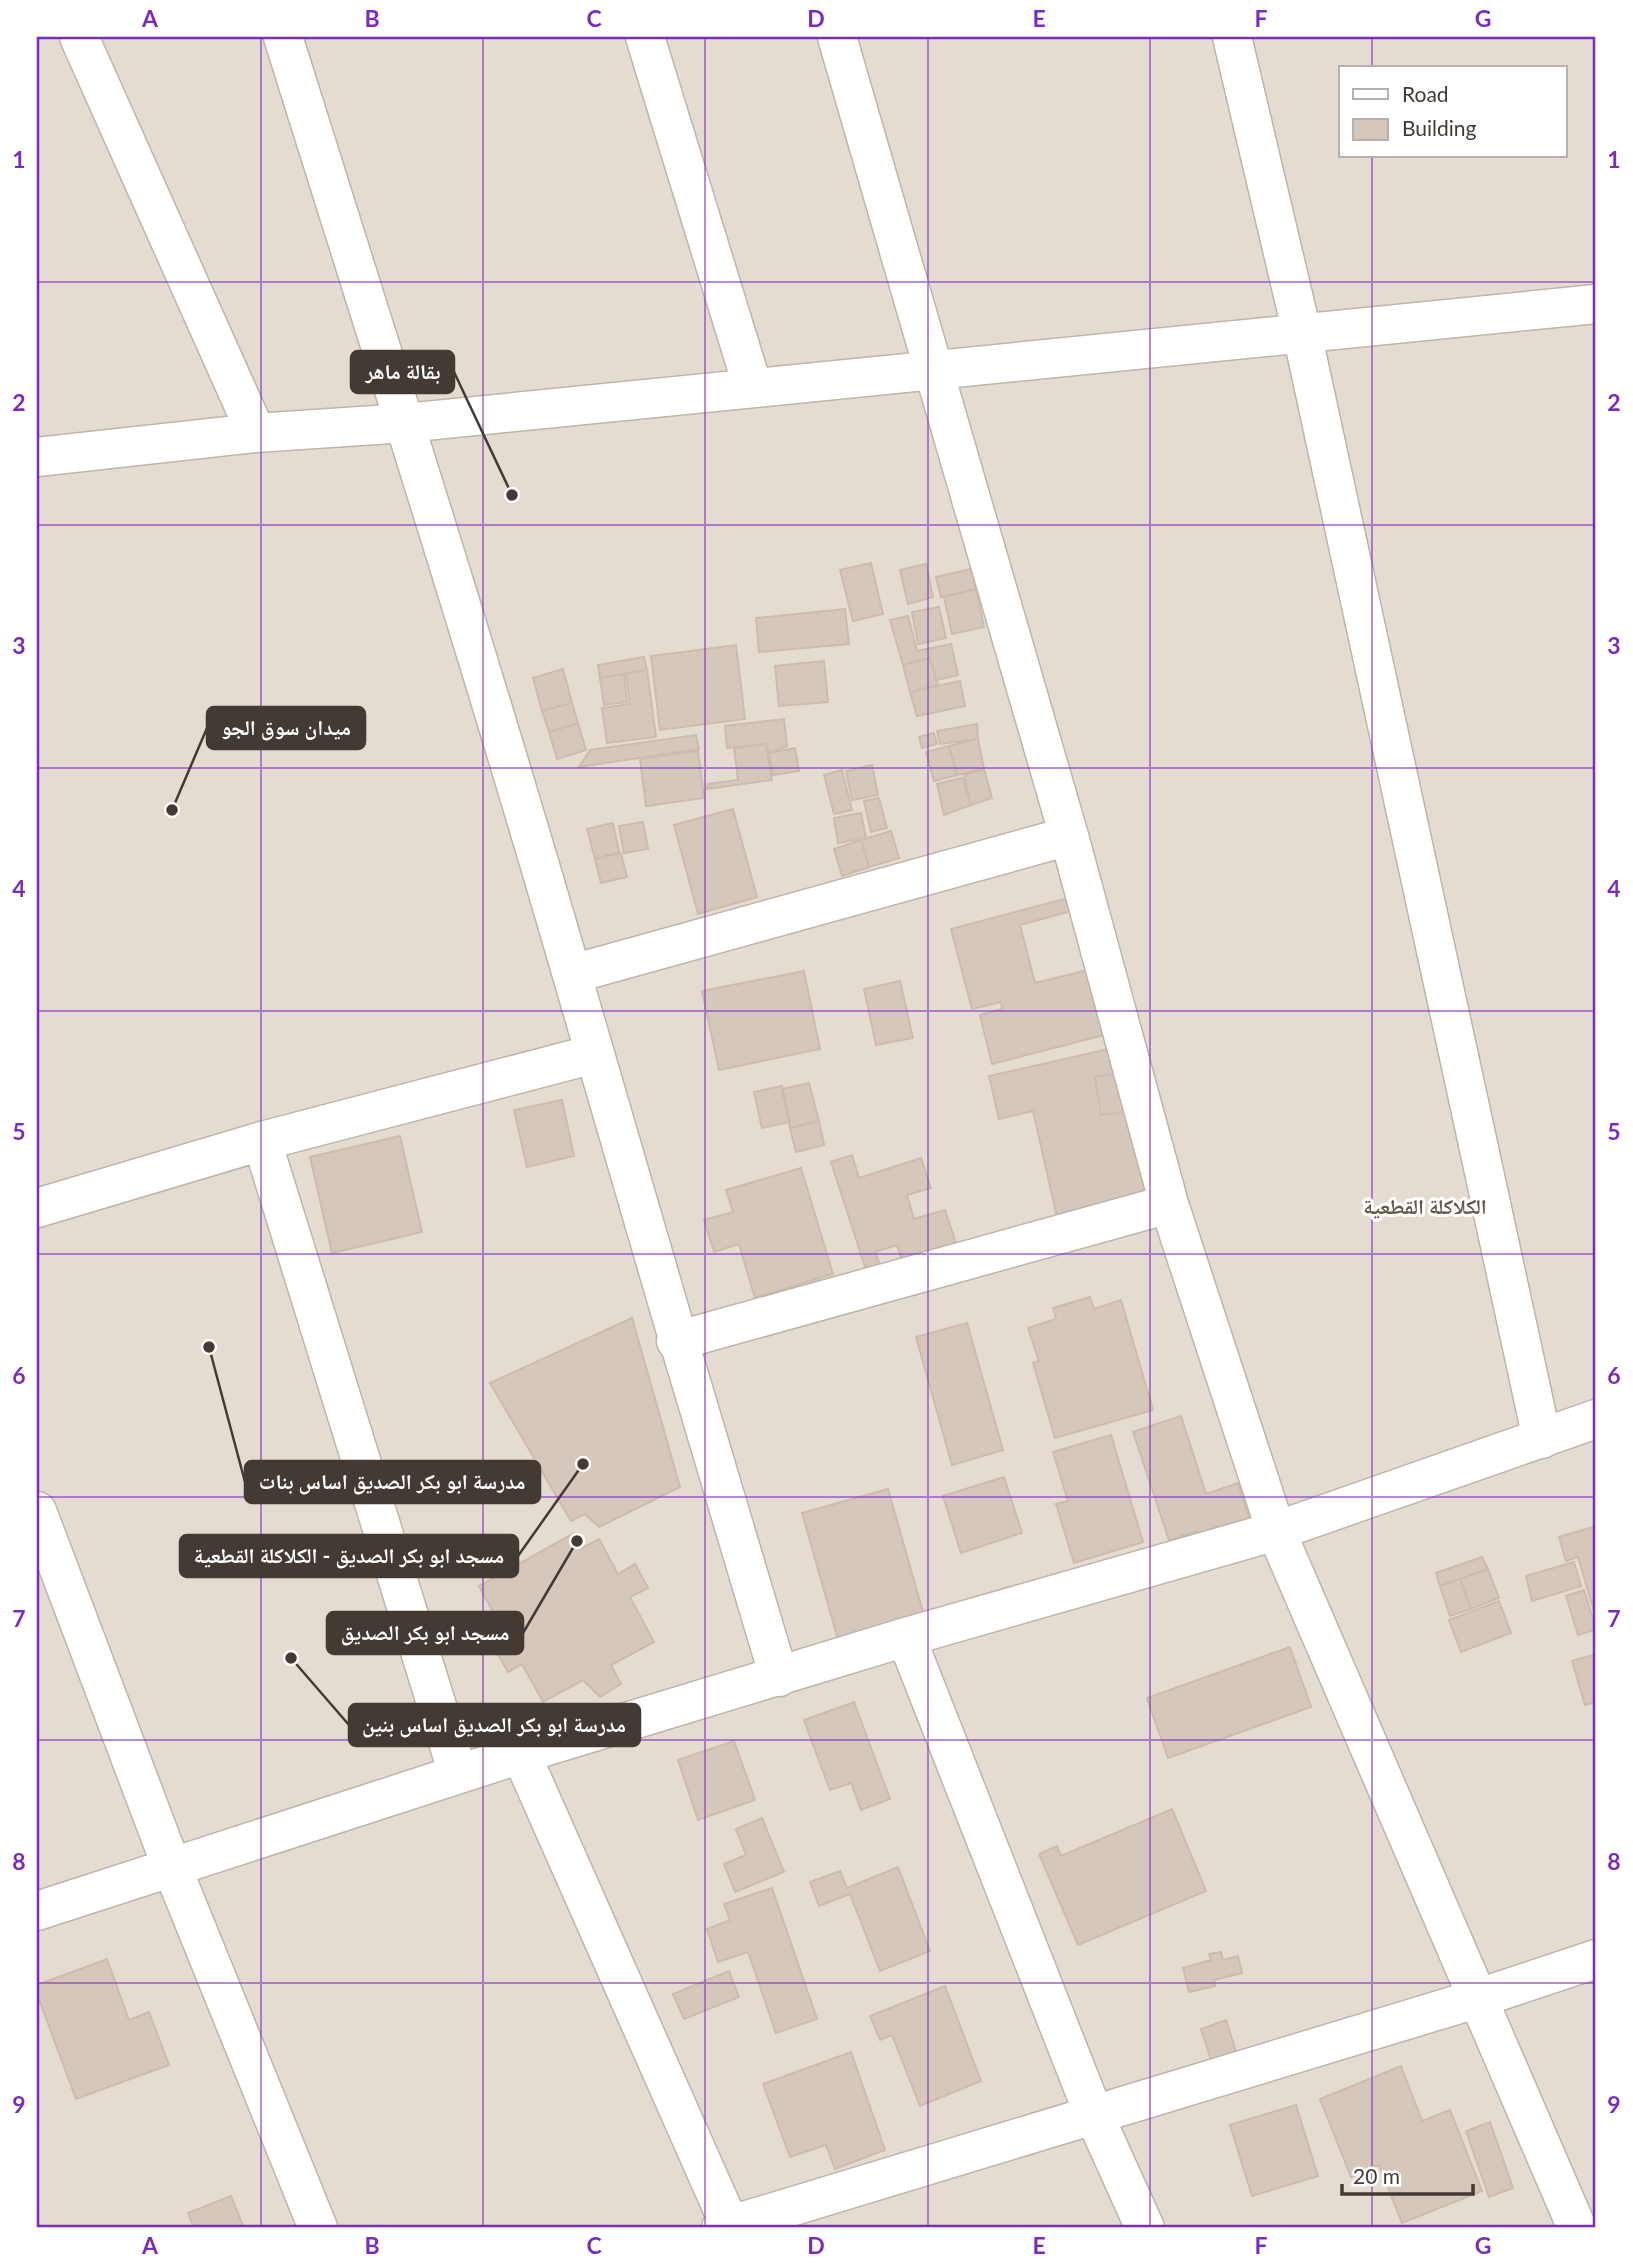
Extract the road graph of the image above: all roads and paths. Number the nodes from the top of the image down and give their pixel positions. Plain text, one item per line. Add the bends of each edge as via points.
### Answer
1 (79, 37) edge
2 (283, 37) edge
3 (645, 37) edge
4 (837, 37) edge
5 (1232, 37) edge
6 (1596, 304) edge
7 (1302, 333) junction
8 (934, 370) junction
9 (752, 388) junction
10 (405, 423) junction
11 (256, 433) junction
12 (37, 457) edge
13 (1069, 836) junction
14 (572, 974) junction
15 (594, 1054) junction
16 (262, 1141) junction
17 (1169, 1204) junction
18 (37, 1208) edge
19 (676, 1341) junction
20 (1596, 1419) edge
21 (1542, 1439) junction
22 (37, 1511) edge
23 (1276, 1531) junction
24 (906, 1637) junction
25 (779, 1677) junction
26 (521, 1754) junction
27 (458, 1774) junction
28 (172, 1865) junction
29 (37, 1911) edge
30 (1596, 1959) edge
31 (1479, 1998) junction
32 (1094, 2115) junction
33 (727, 2227) edge
34 (318, 2228) edge
35 (1145, 2228) edge
36 (1577, 2228) edge

1 - 11 street
2 - 10 street
3 - 9 street
4 - 8 street
5 - 7 street
6 - 7 street
7 - 8 street
7 - 21 street
8 - 9 street
8 - 13 street
9 - 10 street
10 - 11 street
10 - 14 street
11 - 12 street
13 - 14 street
13 - 17 street
14 - 15 street
15 - 16 street
15 - 19 street
16 - 18 street
16 - 27 street
17 - 19 street
17 - 23 street
19 - 25 street
20 - 21 street
21 - 23 street
22 - 28 street
23 - 24 street
23 - 31 street
24 - 25 street
24 - 32 street
25 - 26 street
26 - 27 street
26 - 33 street
27 - 28 street
28 - 29 street
28 - 34 street
30 - 31 street
31 - 32 street
31 - 36 street
32 - 33 street
32 - 35 street

